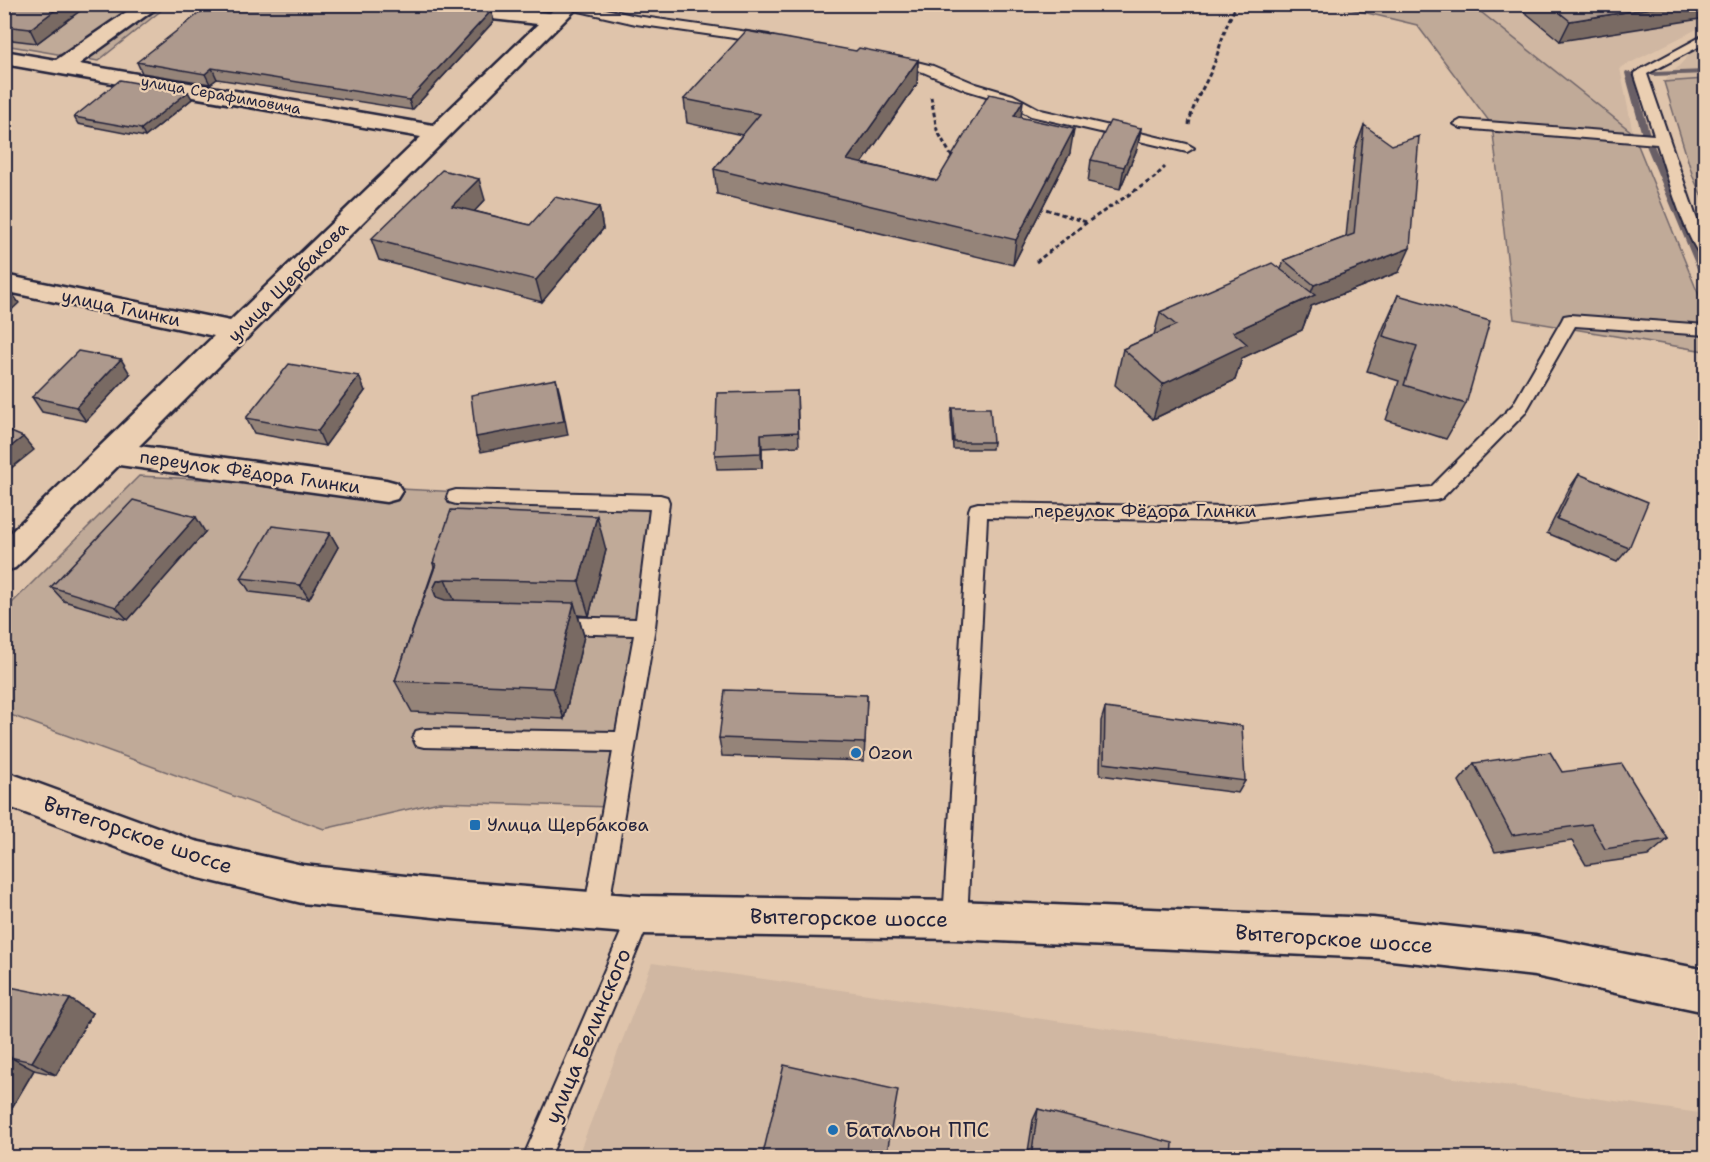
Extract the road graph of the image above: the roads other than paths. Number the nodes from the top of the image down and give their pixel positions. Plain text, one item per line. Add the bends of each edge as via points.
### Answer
1 (153, 4) edge
2 (410, 4) edge
3 (566, 10) edge
4 (1706, 38) edge
5 (785, 41) edge
6 (875, 56) edge
7 (4, 57) edge
8 (60, 67) junction
9 (1461, 124) dead end
10 (437, 133) junction
11 (1662, 140) junction
12 (1187, 148) dead end
13 (1706, 254) edge
14 (4, 283) edge
15 (1706, 330) edge
16 (237, 332) junction
17 (113, 453) junction
18 (386, 491) dead end
19 (456, 497) dead end
20 (4, 559) edge
21 (541, 625) edge
22 (645, 627) junction
23 (424, 738) dead end
24 (625, 742) junction
25 (4, 788) edge
26 (596, 911) junction
27 (640, 915) junction
28 (955, 920) junction
29 (1706, 991) edge
30 (536, 1158) edge

1 - 8 street
2 - 3 street
3 - 5 lane
3 - 10 street, улица Щербакова
4 - 11 lane via 1640,73
6 - 12 lane via 928,69 1063,121
7 - 8 street, улица Серафимовича
8 - 10 street, улица Серафимовича
9 - 11 lane
10 - 16 street, улица Щербакова
11 - 13 lane
14 - 16 street, улица Глинки
15 - 28 lane, переулок Фёдора Глинки via 1570,320 1519,409 1436,493 1230,514 978,510
16 - 17 street, улица Щербакова
17 - 18 street, переулок Фёдора Глинки
17 - 20 street, улица Щербакова
19 - 22 lane via 660,502
21 - 22 lane
22 - 24 lane
23 - 24 lane
24 - 26 lane
25 - 26 street, Вытегорское шоссе via 195,859 302,884
26 - 27 street, Вытегорское шоссе
27 - 28 street, Вытегорское шоссе
27 - 30 lane, улица Белинского
28 - 29 street, Вытегорское шоссе via 1373,938 1535,956

